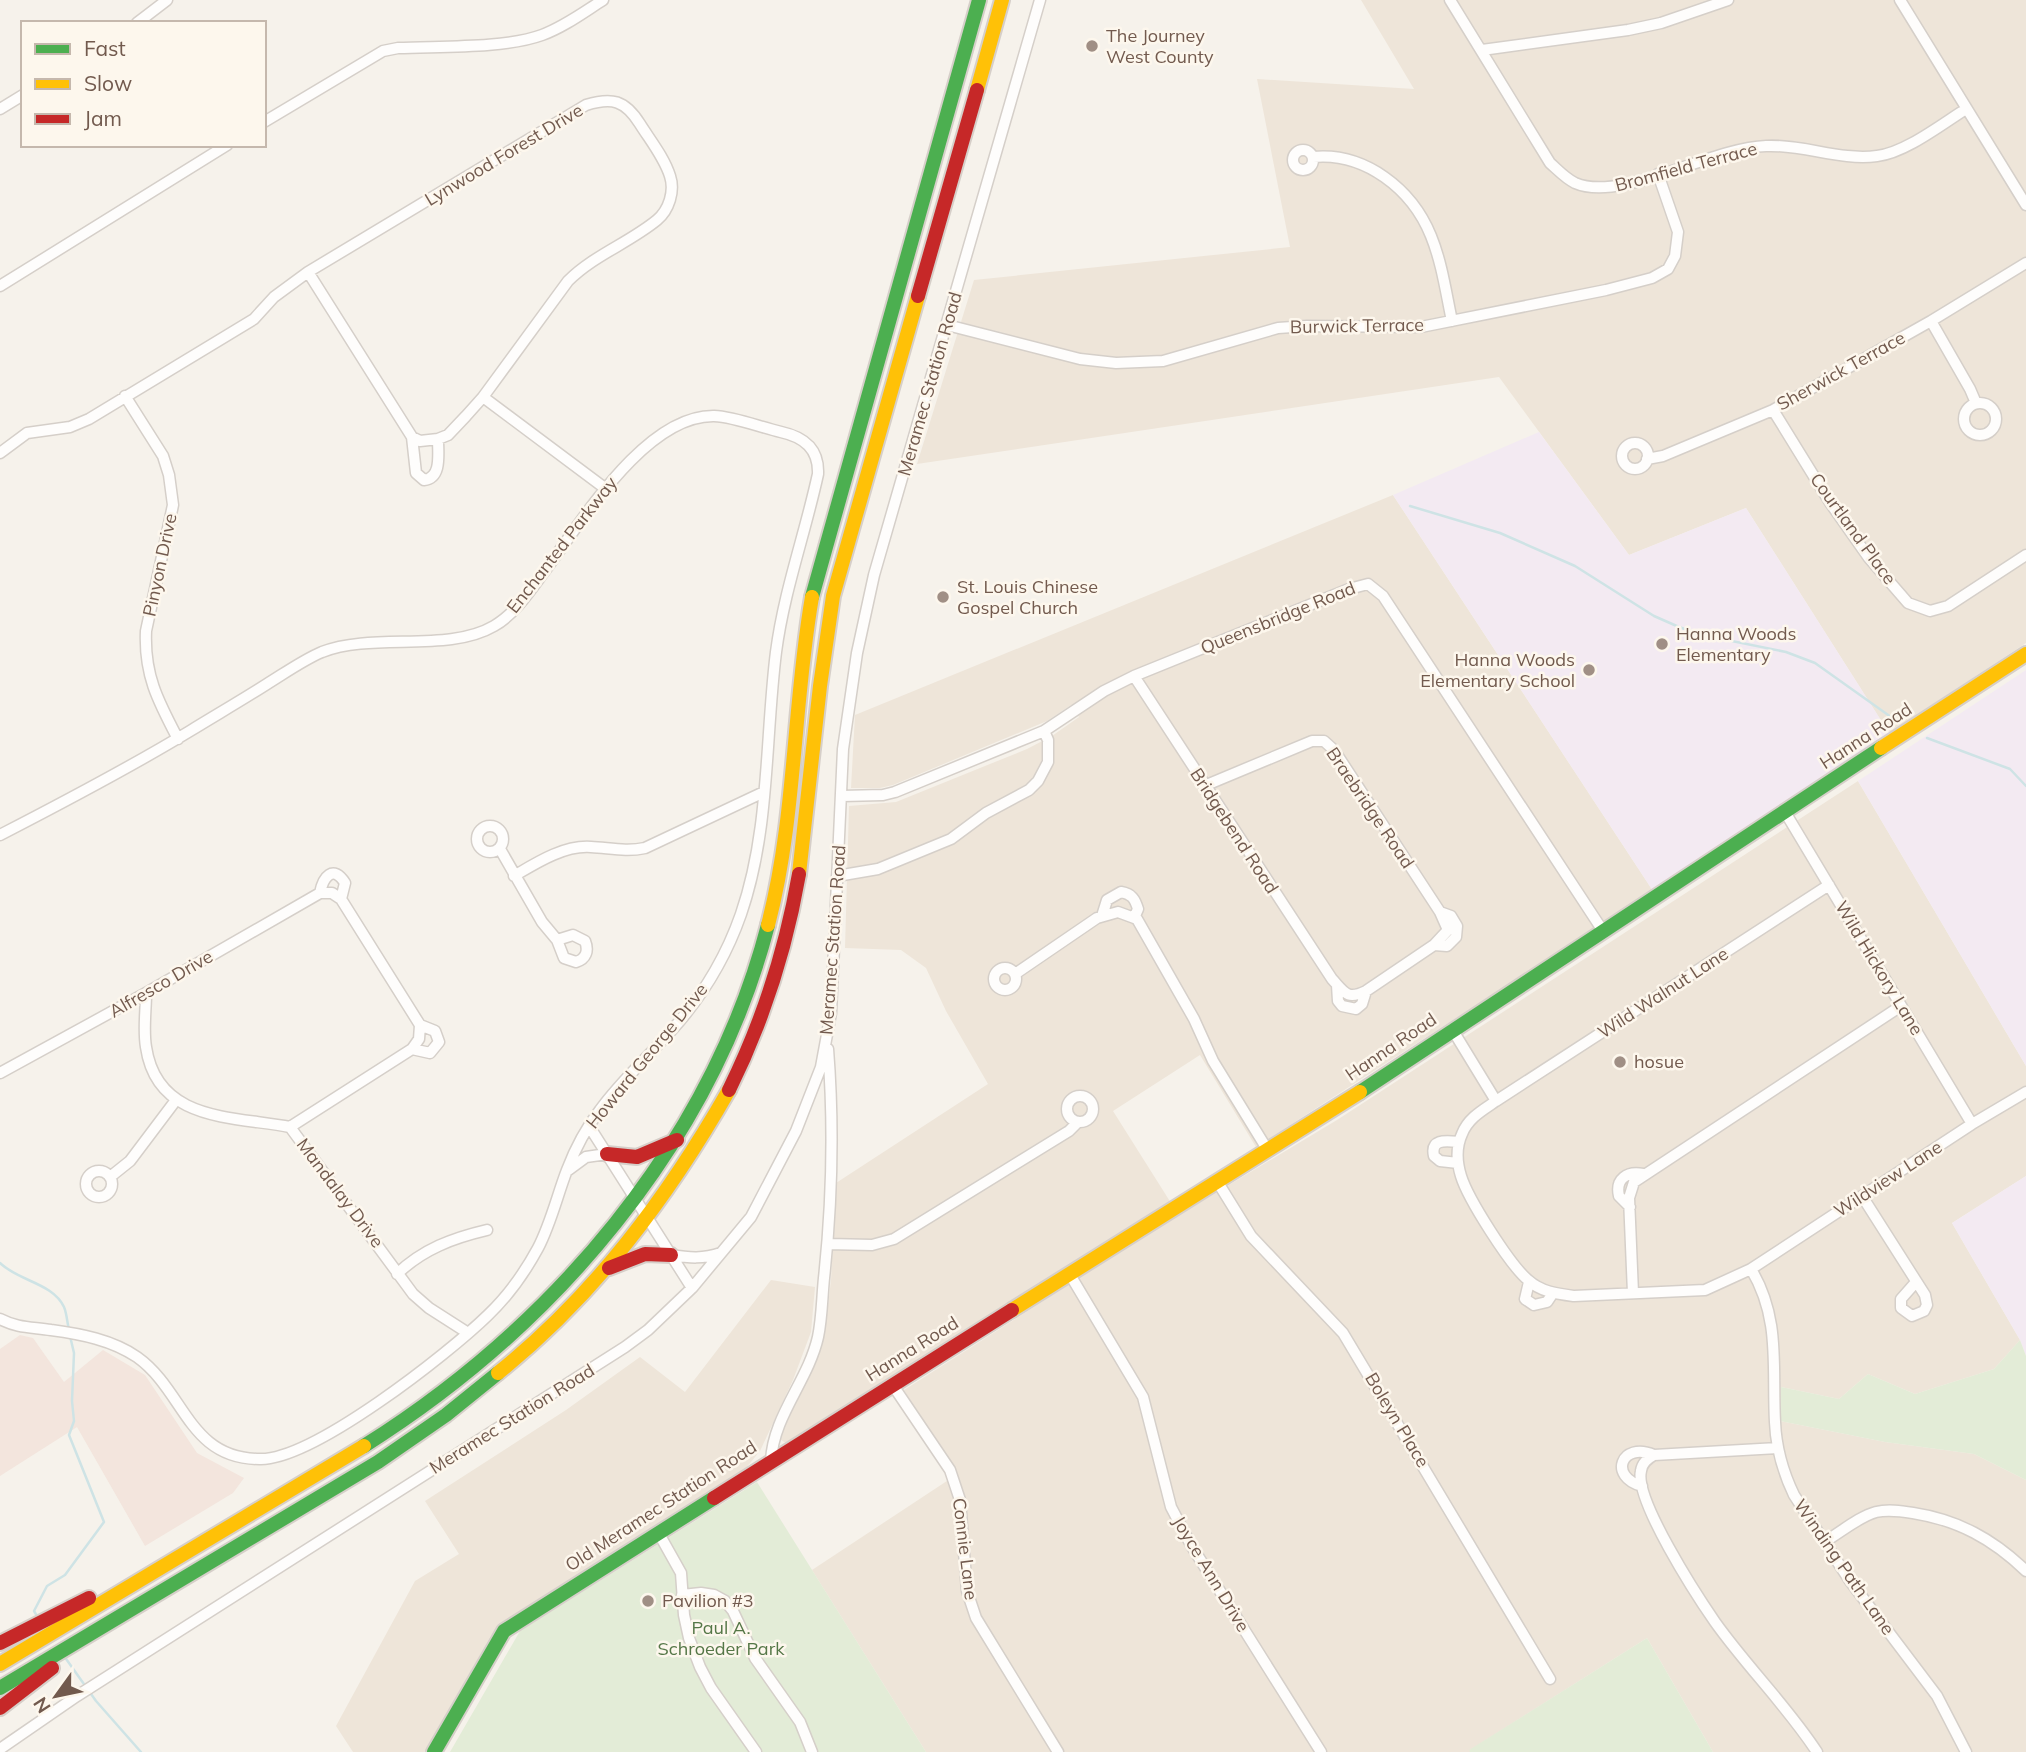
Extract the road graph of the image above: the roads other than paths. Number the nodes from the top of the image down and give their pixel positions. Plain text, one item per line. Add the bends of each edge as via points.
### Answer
1 (167, 0) edge
2 (603, 0) edge
3 (968, 0) edge
4 (979, 0) edge
5 (1002, 0) edge
6 (1040, 0) edge
7 (1450, 0) edge
8 (1728, 0) edge
9 (1900, 0) edge
10 (140, 21) edge
11 (973, 26) junction
12 (1482, 50) junction
13 (21, 95) edge
14 (1966, 108) junction
15 (0, 109) edge
16 (266, 121) edge
17 (224, 147) edge
18 (1313, 157) dead end
19 (1658, 174) junction
20 (2026, 205) edge
21 (2026, 263) edge
22 (308, 272) junction
23 (0, 286) edge
24 (1452, 321) junction
25 (1931, 321) junction
26 (947, 325) junction
27 (125, 396) junction
28 (483, 397) junction
29 (1976, 403) dead end
30 (1773, 410) junction
31 (412, 437) junction
32 (438, 439) junction
33 (0, 453) edge
34 (814, 453) joint
35 (1647, 459) dead end
36 (606, 489) junction
37 (2026, 555) edge
38 (2026, 654) edge
39 (1134, 676) junction
40 (1044, 731) junction
41 (178, 739) junction
42 (1204, 786) junction
43 (764, 792) junction
44 (842, 796) junction
45 (1784, 812) junction
46 (0, 835) edge
47 (500, 849) dead end
48 (514, 876) junction
49 (837, 876) junction
50 (1829, 885) junction
51 (320, 893) junction
52 (337, 896) junction
53 (1440, 912) junction
54 (1102, 916) junction
55 (1134, 918) junction
56 (1448, 929) joint
57 (1603, 931) junction
58 (556, 940) dead end
59 (1434, 945) junction
60 (1015, 974) dead end
61 (146, 993) junction
62 (1901, 1006) junction
63 (419, 1026) junction
64 (1452, 1029) junction
65 (827, 1037) junction
66 (412, 1049) junction
67 (0, 1073) edge
68 (2026, 1092) edge
69 (176, 1100) junction
70 (1496, 1101) junction
71 (1078, 1122) dead end
72 (1972, 1124) junction
73 (589, 1126) junction
74 (290, 1127) junction
75 (677, 1140) junction
76 (1459, 1142) junction
77 (1267, 1149) junction
78 (607, 1154) junction
79 (1458, 1163) junction
80 (566, 1172) junction
81 (110, 1177) dead end
82 (1217, 1181) junction
83 (1861, 1196) junction
84 (635, 1199) junction
85 (647, 1218) junction
86 (487, 1230) dead end
87 (828, 1244) junction
88 (722, 1253) junction
89 (671, 1255) junction
90 (1751, 1269) junction
91 (603, 1271) junction
92 (1069, 1273) junction
93 (397, 1274) junction
94 (1529, 1282) junction
95 (1916, 1282) dead end
96 (692, 1287) junction
97 (1553, 1293) junction
98 (1633, 1293) junction
99 (0, 1321) edge
100 (468, 1333) junction
101 (892, 1384) junction
102 (1778, 1448) junction
103 (1654, 1455) junction
104 (771, 1461) junction
105 (1642, 1486) junction
106 (659, 1532) junction
107 (1824, 1542) junction
108 (2026, 1571) edge
109 (682, 1595) junction
110 (90, 1603) junction
111 (0, 1643) edge
112 (4, 1662) edge
113 (1550, 1679) dead end
114 (22, 1683) junction
115 (0, 1688) edge
116 (0, 1708) edge
117 (0, 1749) edge
118 (434, 1752) edge
119 (756, 1752) edge
120 (812, 1752) edge
121 (1058, 1752) edge
122 (1321, 1752) edge
123 (1817, 1752) edge
124 (1966, 1752) edge

1 - 10 street
2 - 16 street via 539,36 505,43 383,51
3 - 11 main road
4 - 11 main road
5 - 85 main road via 833,596 820,668 799,886 782,956 728,1092 692,1155
6 - 26 street, Meramec Station Road
7 - 12 street, Bromfield Terrace
8 - 12 street via 1628,30
9 - 14 street
11 - 75 main road via 813,592 800,663 784,847 761,954 724,1052
12 - 19 street, Bromfield Terrace via 1540,149 1565,177 1602,189
13 - 15 street
14 - 19 street, Bromfield Terrace via 1898,150 1878,156 1765,146 1716,155
14 - 20 street
17 - 23 street
18 - 24 street via 1334,156 1359,163 1406,196 1424,221 1438,255
19 - 24 street, Burwick Terrace via 1678,232 1675,257 1668,269 1653,278 1606,290
21 - 25 street, Sherwick Terrace
22 - 27 street, Lynwood Forest Drive via 254,319
22 - 28 street, Lynwood Forest Drive via 586,105 615,101 627,106 666,165 672,192 667,209 568,281
22 - 31 street
24 - 26 street, Burwick Terrace via 1422,327 1278,328 1163,361 1116,363 1080,359
25 - 29 street
25 - 30 street, Sherwick Terrace
26 - 44 street, Meramec Station Road via 874,575 849,703
27 - 33 street, Lynwood Forest Drive via 70,427 27,433
27 - 41 street, Pinyon Drive via 158,448 169,475 173,505 145,648 154,695
28 - 32 street, Lynwood Forest Drive
28 - 36 street
30 - 35 street, Sherwick Terrace
30 - 37 street, Courtland Place via 1831,504 1908,603 1930,611 1948,606
31 - 32 street
31 - 32 street via 416,473 424,480 436,474
34 - 36 street, Enchanted Parkway via 796,436 729,418 698,418 646,446
34 - 43 street, Howard George Drive via 818,474 781,621
36 - 41 street, Enchanted Parkway via 525,597 495,626 466,636 358,643 321,653
38 - 45 main road, Hanna Road
39 - 40 street, Queensbridge Road
39 - 42 street, Bridgebend Road
39 - 57 street, Queensbridge Road via 1368,584 1383,596
40 - 44 street, Queensbridge Road via 895,792
40 - 49 street via 1048,762 1029,790 951,839 878,869
41 - 46 street, Enchanted Parkway
42 - 53 street, Braebridge Road via 1312,741 1324,741
42 - 59 street, Bridgebend Road via 1347,995 1366,991
43 - 48 street via 645,848 574,848
43 - 73 street, Howard George Drive via 760,842 748,892 722,957 686,1013 615,1090
44 - 49 street, Meramec Station Road
45 - 50 street, Wild Hickory Lane
45 - 57 main road, Hanna Road
47 - 48 street
48 - 58 street
49 - 65 street, Meramec Station Road
50 - 62 street, Wild Hickory Lane
50 - 70 street, Wild Walnut Lane
51 - 52 street, Alfresco Drive
51 - 52 street, Alfresco Drive via 323,880 334,874 345,883
51 - 61 street, Alfresco Drive
52 - 63 street
53 - 56 street, Braebridge Road
53 - 59 street, Braebridge Road via 1451,916 1458,926 1456,937 1447,946
54 - 55 street via 1118,912
54 - 55 street via 1107,900 1121,892 1136,900
54 - 60 street
55 - 77 street
56 - 59 street, Bridgebend Road
57 - 64 main road, Hanna Road
61 - 67 street, Alfresco Drive
61 - 69 street, Mandalay Drive via 146,1049 151,1069
62 - 72 street, Wild Hickory Lane
62 - 98 street via 1634,1182 1629,1208
63 - 66 street via 419,1039
63 - 66 street via 435,1031 439,1042 430,1053
64 - 70 street
64 - 77 main road, Hanna Road
65 - 87 street, Old Meramec Station Road via 832,1102
65 - 88 street, Meramec Station Road via 821,1067 796,1131 751,1217
66 - 74 street
68 - 72 street, Wildview Lane
69 - 74 street, Mandalay Drive via 224,1117
69 - 81 street via 130,1161
70 - 76 street via 1466,1125
71 - 87 street via 894,1240 872,1245
72 - 83 street, Wildview Lane
73 - 78 street
73 - 80 street, Howard George Drive
74 - 93 street, Mandalay Drive
75 - 78 main road via 637,1157
75 - 84 main road
76 - 79 street
76 - 79 street via 1441,1141 1433,1149 1440,1161
77 - 82 main road, Hanna Road
78 - 80 street via 586,1157
78 - 84 street
79 - 94 street via 1466,1187 1507,1256
80 - 100 street, Howard George Drive via 546,1230 526,1267 503,1299
82 - 92 main road, Hanna Road
82 - 113 street, Boleyn Place via 1251,1236 1347,1339
83 - 90 street, Wildview Lane
83 - 95 street
84 - 85 street
84 - 110 main road via 539,1308 429,1402 133,1585
85 - 89 street
85 - 91 main road
86 - 93 street via 438,1245
87 - 104 street, Old Meramec Station Road via 818,1335 776,1430
88 - 89 street via 691,1259
88 - 96 street, Meramec Station Road
89 - 91 main road via 641,1253
89 - 96 street
90 - 98 street via 1705,1290
90 - 102 street, Winding Path Lane via 1768,1305 1774,1341
91 - 114 main road via 501,1371 416,1437 104,1626
92 - 101 main road, Hanna Road
92 - 122 street, Joyce Ann Drive via 1143,1397 1171,1507 1181,1527
93 - 100 street, Mandalay Drive via 429,1308
94 - 97 street
94 - 97 street via 1525,1298 1534,1305 1543,1305
96 - 117 street, Meramec Station Road via 625,1347 97,1682
97 - 98 street
99 - 100 street, Howard George Drive via 114,1344 141,1360 195,1431 213,1446 259,1460 293,1453 343,1425
101 - 104 main road, Hanna Road
101 - 121 street, Connie Lane via 956,1484 967,1591 976,1618
102 - 103 street
102 - 107 street, Winding Path Lane via 1794,1495
103 - 105 street via 1641,1469
103 - 105 street via 1639,1451 1624,1458 1624,1476
104 - 106 main road, Old Meramec Station Road
105 - 123 street via 1662,1535 1715,1621
106 - 109 street via 678,1564
106 - 118 main road, Old Meramec Station Road via 504,1632
107 - 108 street via 1874,1513 1891,1510 1957,1523 2007,1553
107 - 124 street, Winding Path Lane via 1937,1696
109 - 119 street via 689,1638 700,1667
109 - 120 street via 701,1593 725,1601 755,1658 800,1721
110 - 111 main road
110 - 112 main road
114 - 115 main road
114 - 116 main road

